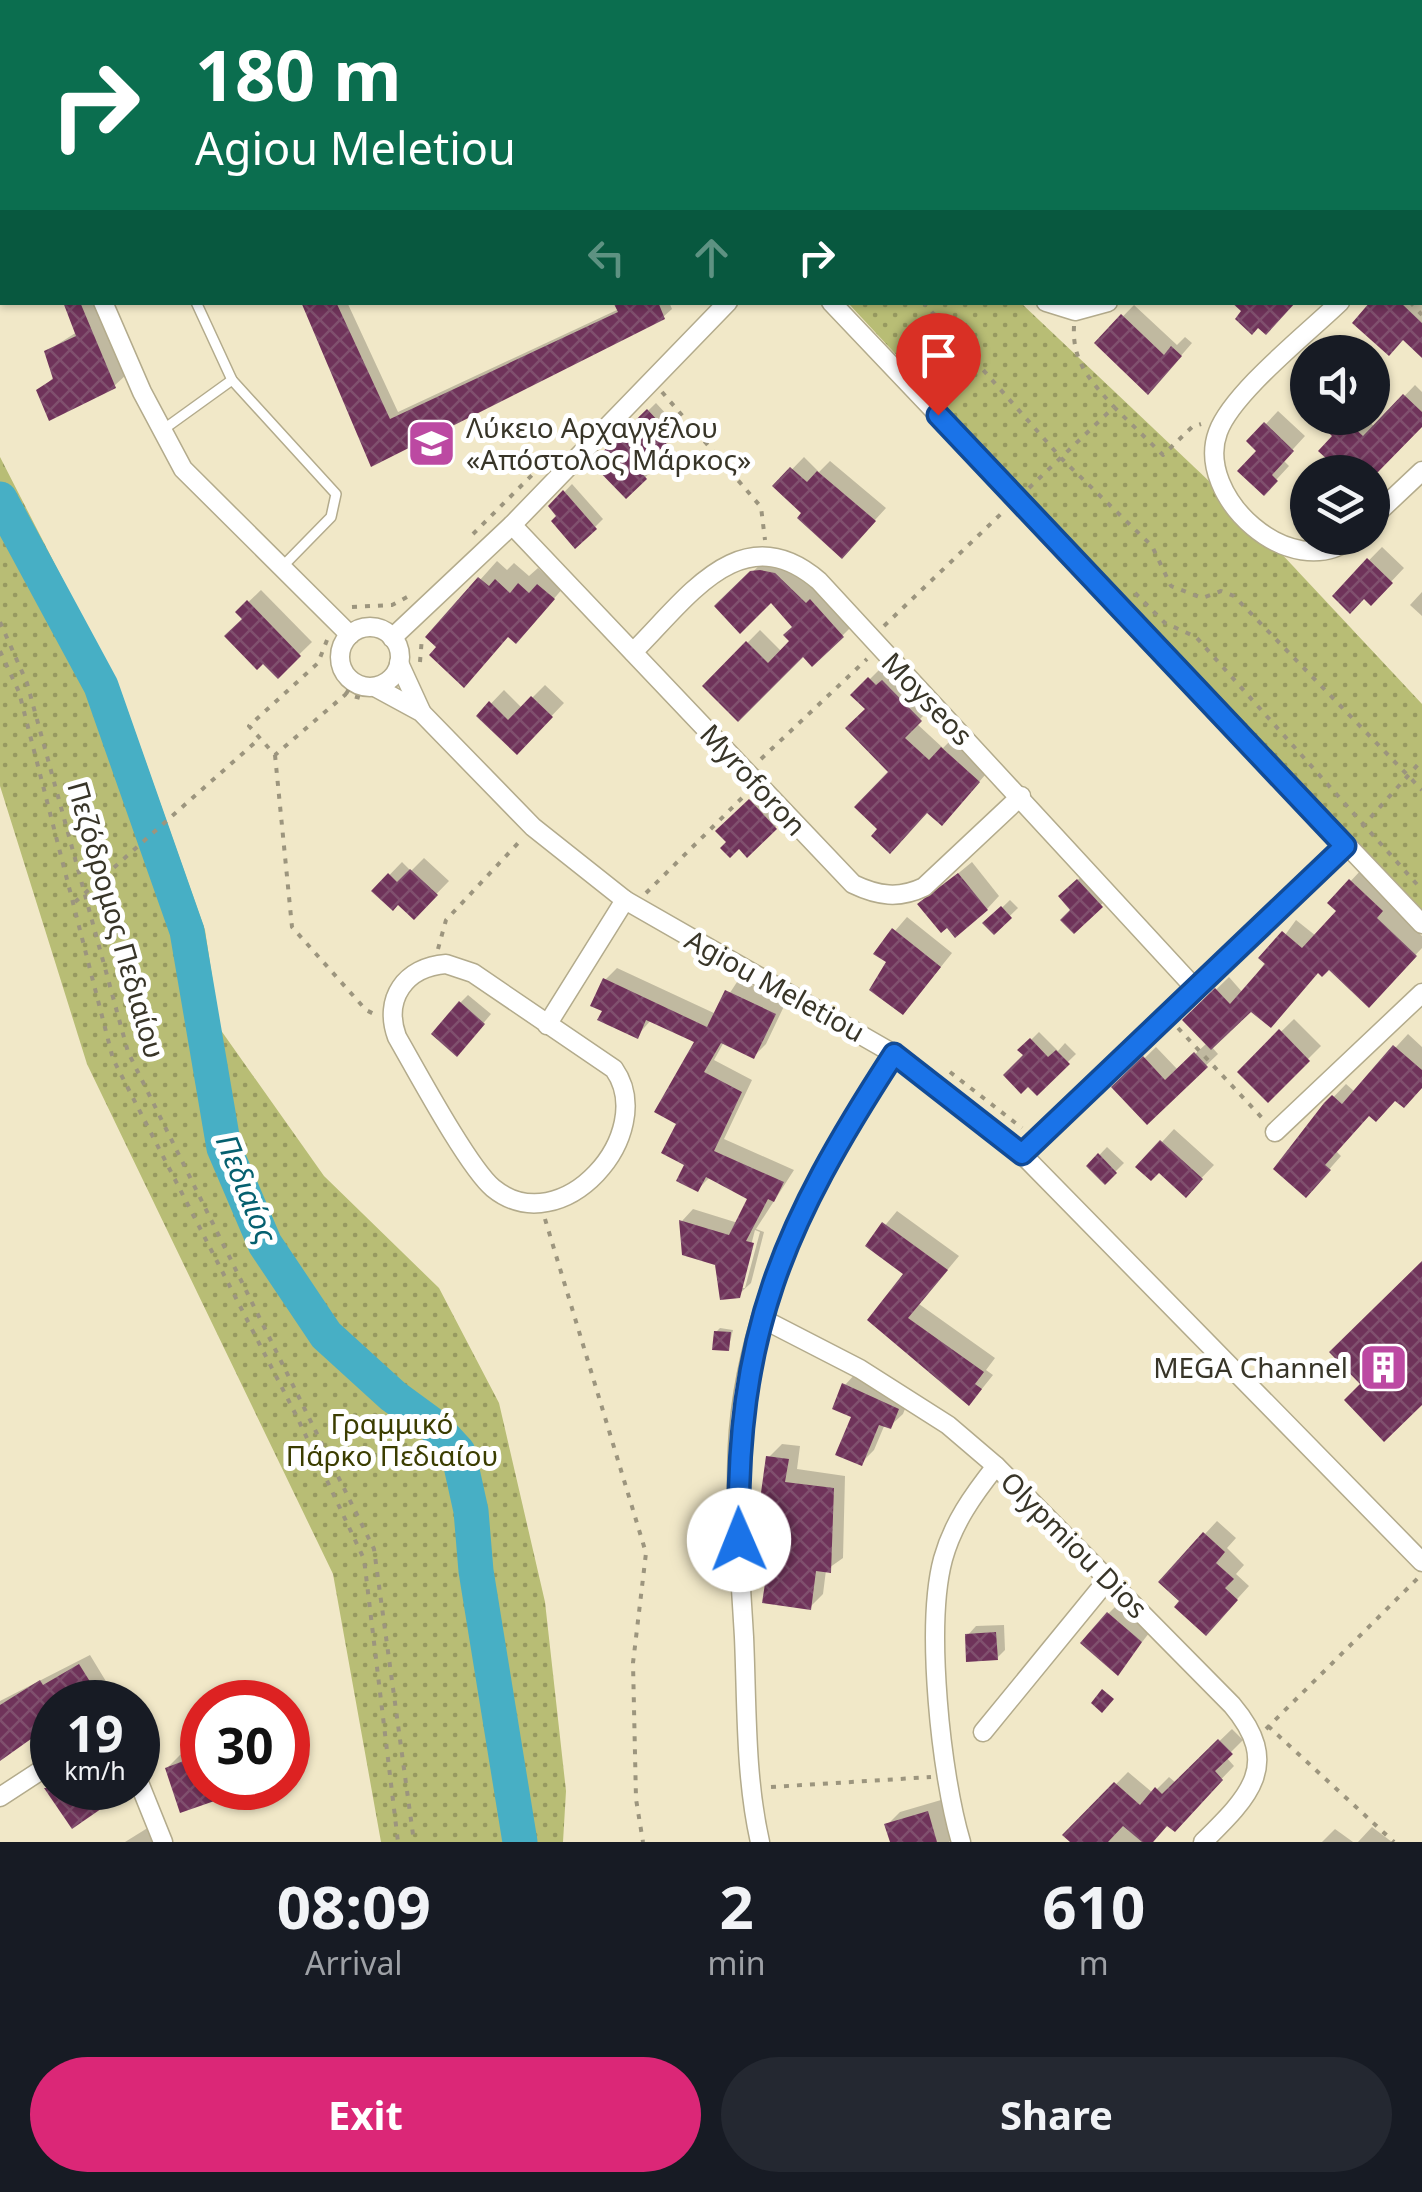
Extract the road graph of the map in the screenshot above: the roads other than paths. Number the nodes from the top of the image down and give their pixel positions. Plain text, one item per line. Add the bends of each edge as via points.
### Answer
1 (105, 305) edge
2 (197, 305) edge
3 (725, 305) edge
4 (833, 305) edge
5 (1056, 305) edge
6 (1097, 305) edge
7 (1337, 305) edge
8 (232, 380) junction
9 (164, 429) junction
10 (1422, 470) edge
11 (1390, 501) edge
12 (512, 525) junction
13 (1290, 547) edge
14 (284, 566) junction
15 (345, 630) junction
16 (392, 638) junction
17 (633, 652) junction
18 (399, 663) junction
19 (383, 690) junction
20 (421, 712) junction
21 (1021, 796) junction
22 (1345, 846) junction
23 (631, 904) junction
24 (1422, 924) edge
25 (1193, 986) junction
26 (1422, 993) edge
27 (547, 1026) junction
28 (894, 1054) junction
29 (1275, 1132) road end
30 (1022, 1154) junction
31 (761, 1318) junction
32 (996, 1466) junction
33 (1422, 1562) edge
34 (1109, 1578) junction
35 (983, 1732) dead end
36 (30, 1777) edge
37 (0, 1797) edge
38 (150, 1810) edge
39 (163, 1842) edge
40 (760, 1842) edge
41 (962, 1842) edge
42 (1203, 1842) edge

1 - 9 street
2 - 8 lane
3 - 12 street
4 - 22 street
5 - 6 street via 1075,311
7 - 13 street via 1225,417 1213,451 1228,498 1274,544
8 - 9 lane
8 - 14 lane via 336,494 330,517
9 - 14 street via 183,469
10 - 11 street
12 - 16 street
12 - 17 street, Myroforon
14 - 15 street
15 - 16 street via 372,628
15 - 19 street via 340,663 350,688
16 - 18 street
17 - 21 street, Moyseos via 727,564 768,555 808,572
17 - 21 street, Myroforon via 844,877 882,895 924,887
18 - 19 street
18 - 20 street, Agiou Meletiou
19 - 20 street, Agiou Meletiou
20 - 23 street, Agiou Meletiou via 533,827
21 - 25 street, Moyseos
22 - 24 street
22 - 25 street
23 - 27 street
23 - 28 street, Agiou Meletiou
25 - 30 street
26 - 29 street
27 - 27 street via 472,973 434,965 401,985 392,1022 484,1178 506,1196 540,1205 583,1188 628,1114 628,1096 614,1069
28 - 30 street, Agiou Meletiou
28 - 31 street via 808,1195
30 - 33 street, Agiou Meletiou
31 - 32 street, Olypmiou Dios via 906,1397
31 - 40 street via 738,1466 751,1788
32 - 34 street, Olypmiou Dios
32 - 41 street via 960,1517 938,1583 946,1776
34 - 35 street
34 - 42 street, Olypmiou Dios via 1262,1732 1253,1784
36 - 37 street
38 - 39 street

